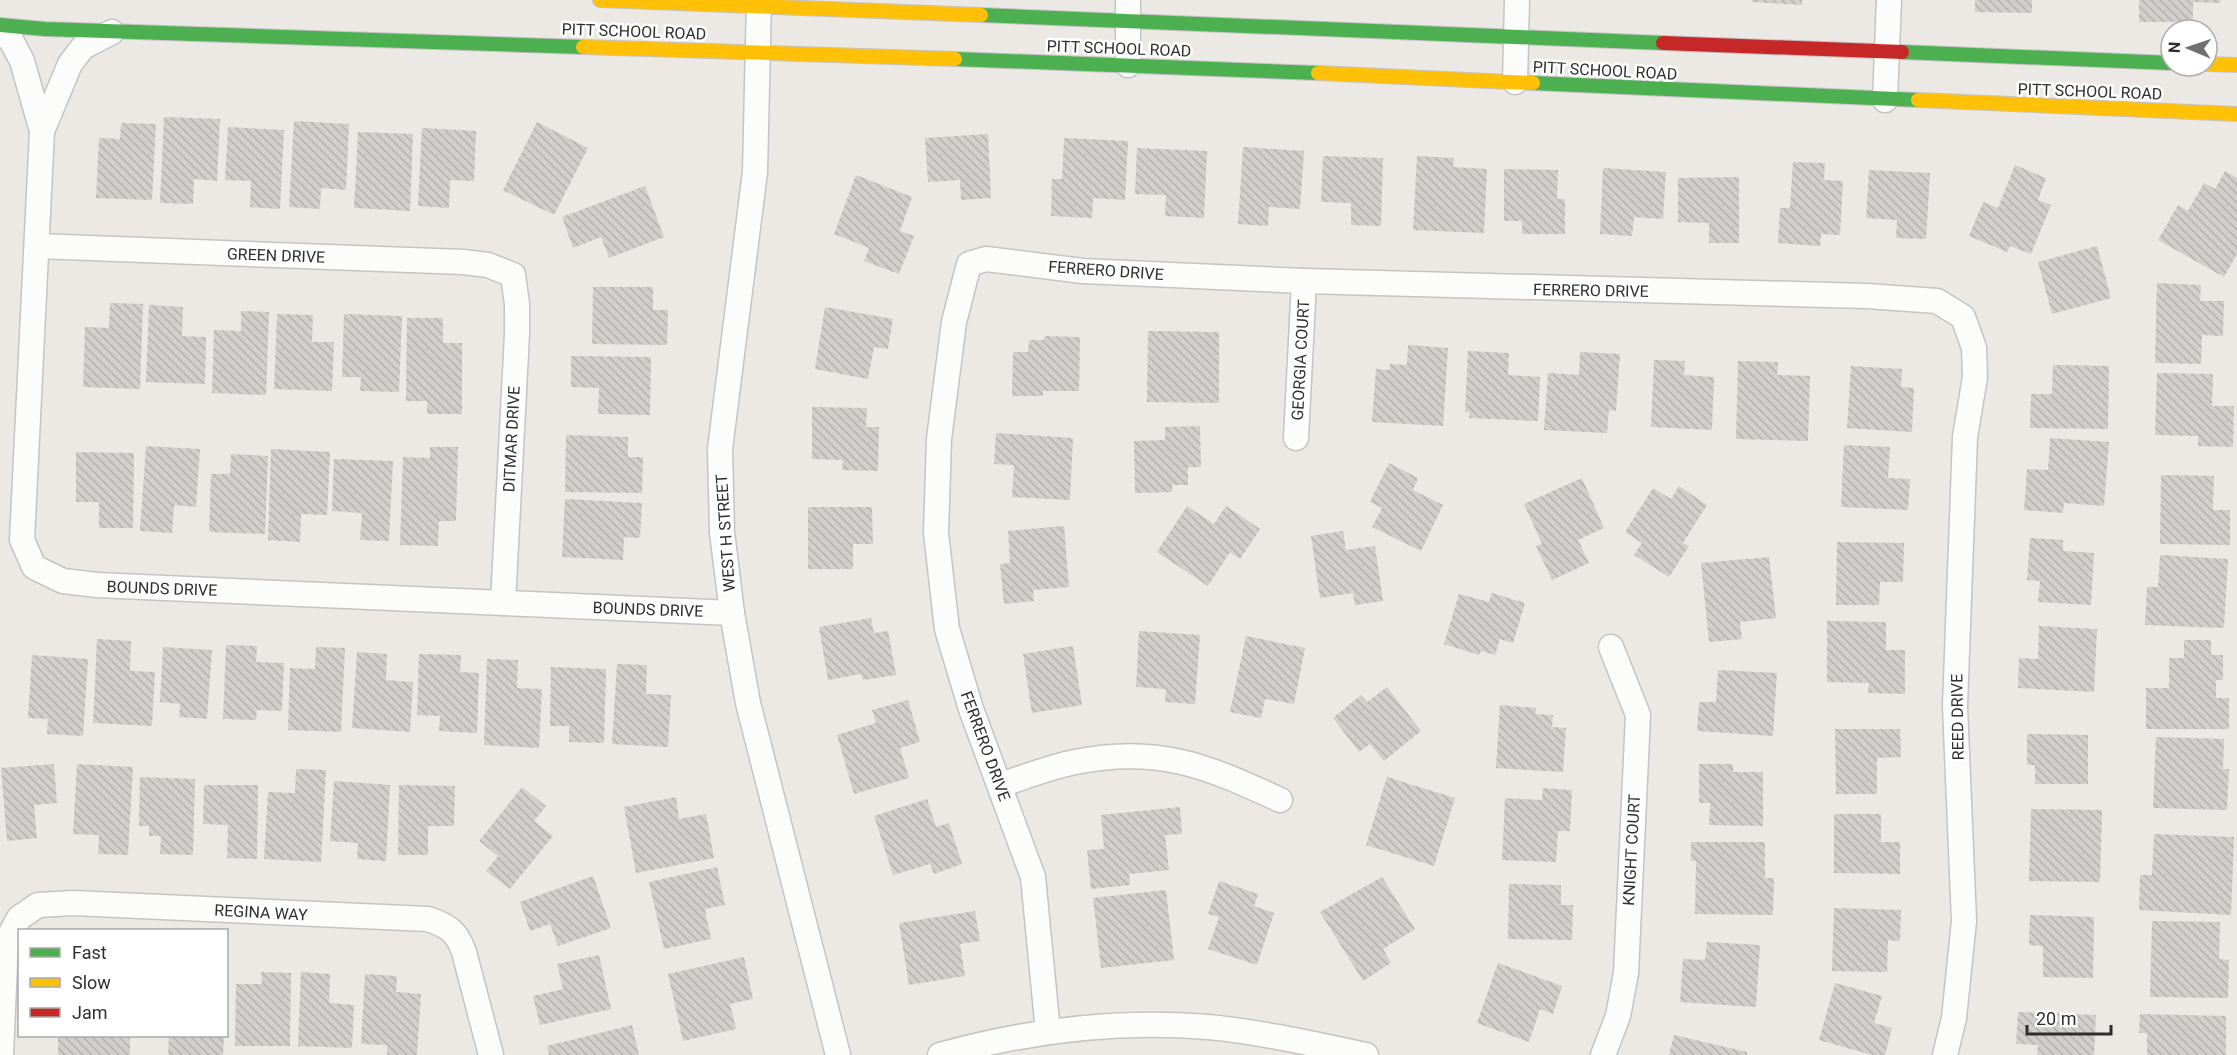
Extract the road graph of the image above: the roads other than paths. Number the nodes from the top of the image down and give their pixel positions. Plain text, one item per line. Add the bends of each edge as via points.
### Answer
1 (600, 0) edge
2 (1517, 0) edge
3 (1889, 0) edge
4 (759, 3) edge
5 (1128, 10) edge
6 (0, 25) edge
7 (115, 31) junction
8 (0, 32) edge
9 (1516, 36) junction
10 (759, 52) junction
11 (1887, 52) junction
12 (2159, 63) edge
13 (2219, 64) edge
14 (1128, 65) junction
15 (2237, 65) edge
16 (1515, 82) junction
17 (1885, 100) junction
18 (2237, 114) edge
19 (42, 131) junction
20 (37, 246) junction
21 (513, 274) joint
22 (1304, 281) junction
23 (1975, 377) joint
24 (1296, 438) dead end
25 (503, 603) junction
26 (732, 613) junction
27 (1611, 647) dead end
28 (1000, 785) junction
29 (1280, 800) dead end
30 (1048, 1032) junction
31 (1, 1055) edge
32 (491, 1055) edge
33 (838, 1055) edge
34 (940, 1055) edge
35 (1366, 1055) edge
36 (1603, 1055) edge
37 (1945, 1055) edge

1 - 4 main road, PITT SCHOOL ROAD
2 - 9 street
3 - 11 street
4 - 5 main road, PITT SCHOOL ROAD
4 - 10 street, WEST H STREET
5 - 9 main road, PITT SCHOOL ROAD
5 - 14 street
6 - 7 main road, PITT SCHOOL ROAD
7 - 10 main road, PITT SCHOOL ROAD
7 - 19 street, BOUNDS DRIVE via 83,47 70,64
8 - 19 street, BOUNDS DRIVE via 11,40 22,61
9 - 11 main road, PITT SCHOOL ROAD
9 - 16 street
10 - 14 main road, PITT SCHOOL ROAD
10 - 26 street, WEST H STREET via 755,172 720,449 722,532
11 - 12 main road, PITT SCHOOL ROAD
11 - 17 street
13 - 15 main road
14 - 16 main road, PITT SCHOOL ROAD
16 - 17 main road, PITT SCHOOL ROAD
17 - 18 main road, PITT SCHOOL ROAD
19 - 20 street, BOUNDS DRIVE
20 - 21 street, GREEN DRIVE via 463,262
20 - 25 street, BOUNDS DRIVE via 22,540 34,567 63,581 97,585
21 - 25 street, DITMAR DRIVE via 517,334
22 - 23 street, FERRERO DRIVE via 1936,301 1963,317 1974,348
22 - 24 street, GEORGIA COURT
22 - 28 street, FERRERO DRIVE via 1083,271 986,259 969,264 954,322 939,439 936,533 947,629 971,709
23 - 37 street, REED DRIVE via 1965,437 1955,706 1964,921 1954,1018
25 - 26 street, BOUNDS DRIVE
26 - 33 street, WEST H STREET via 748,703
27 - 36 street, KNIGHT COURT via 1638,715 1626,973 1618,1016
28 - 29 street via 1074,762 1125,755 1170,757 1222,772
28 - 30 street, FERRERO DRIVE via 1033,877
30 - 34 street
30 - 35 street via 1103,1027 1207,1027 1290,1038
31 - 32 street, REGINA WAY via 6,942 19,918 38,905 73,903 428,920 448,925 465,952

